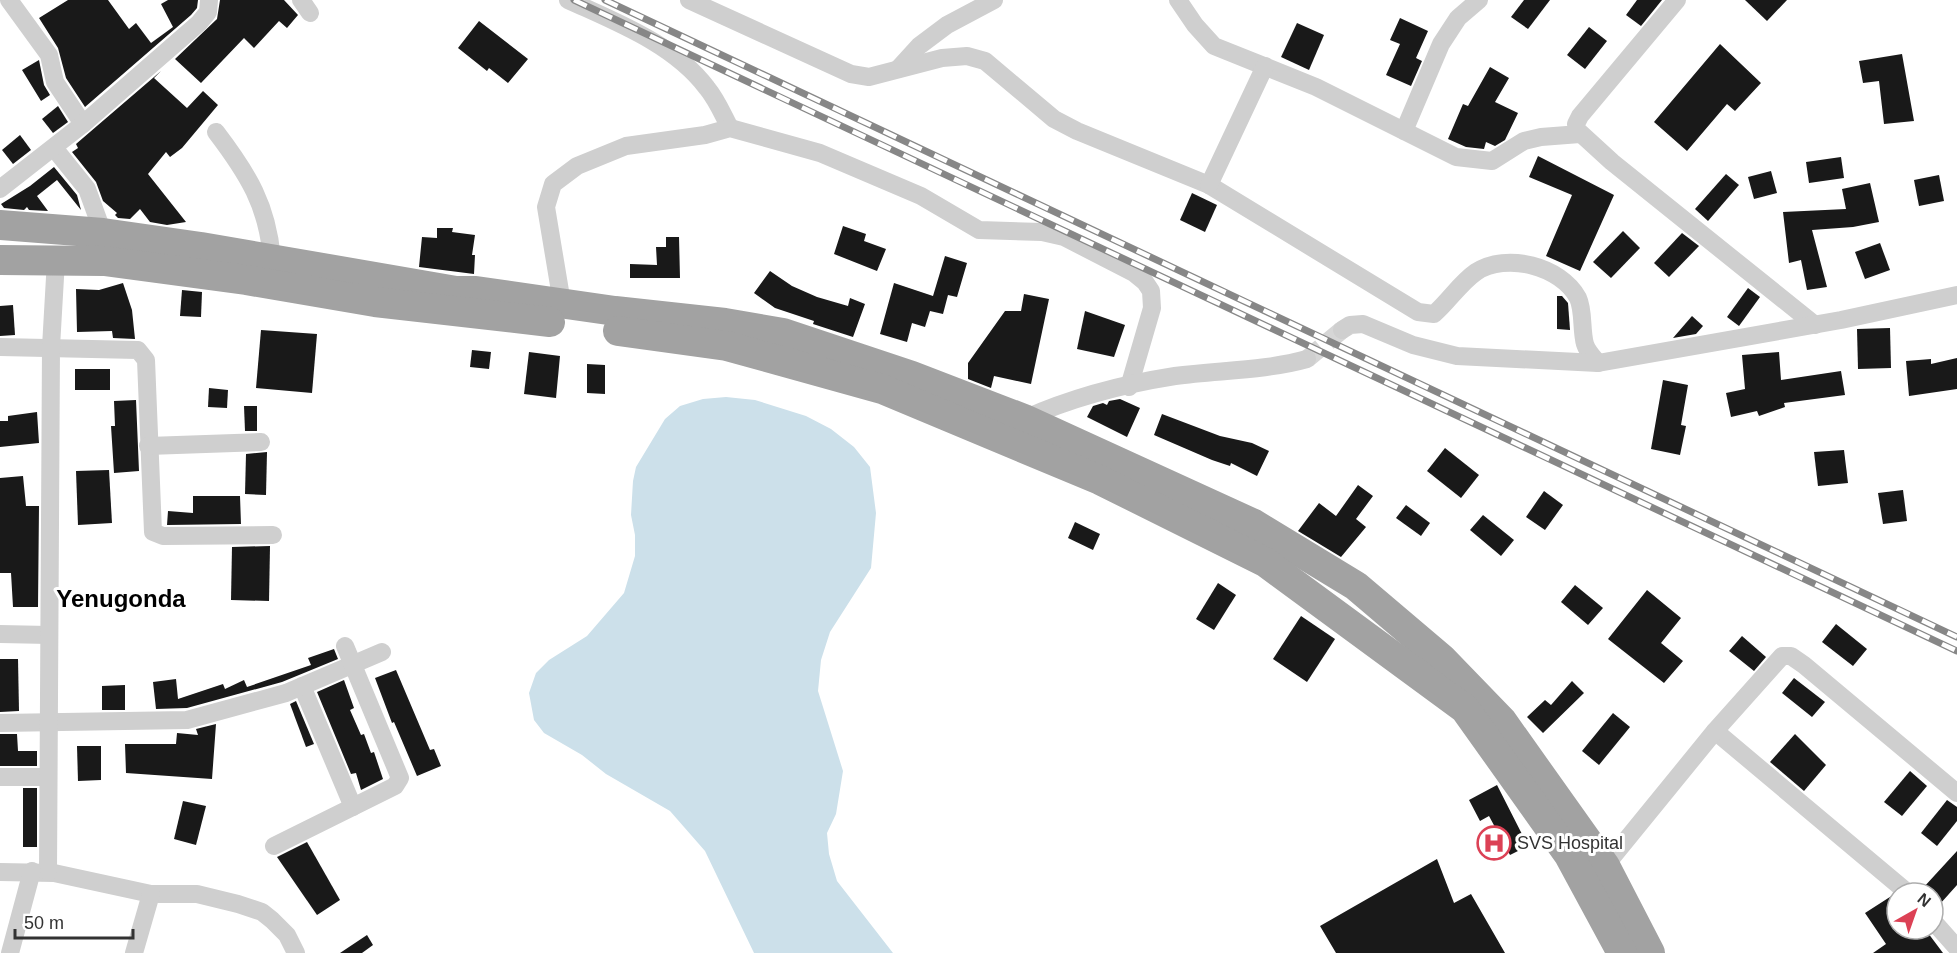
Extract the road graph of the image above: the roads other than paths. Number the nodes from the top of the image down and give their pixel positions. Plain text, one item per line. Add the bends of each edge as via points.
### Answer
1 (7, 0) edge
2 (568, 0) edge
3 (689, 0) edge
4 (994, 0) edge
5 (1178, 0) edge
6 (1479, 0) edge
7 (212, 1) edge
8 (1674, 2) edge
9 (0, 5) edge
10 (1265, 66) junction
11 (896, 70) junction
12 (83, 124) junction
13 (730, 128) junction
14 (1404, 131) junction
15 (216, 132) dead end
16 (1580, 134) junction
17 (54, 147) junction
18 (4, 179) edge
19 (1209, 186) junction
20 (0, 225) edge
21 (103, 233) junction
22 (0, 260) edge
23 (56, 260) junction
24 (272, 260) junction
25 (1957, 295) edge
26 (562, 303) junction
27 (1815, 325) junction
28 (1342, 330) tunnel mouth
29 (0, 347) edge
30 (51, 347) junction
31 (1307, 359) tunnel mouth
32 (1598, 363) junction
33 (1129, 387) junction
34 (1024, 419) junction
35 (261, 442) dead end
36 (148, 446) junction
37 (273, 535) dead end
38 (0, 634) edge
39 (49, 635) junction
40 (345, 646) dead end
41 (382, 652) dead end
42 (353, 664) junction
43 (302, 686) junction
44 (0, 723) edge
45 (48, 723) junction
46 (1715, 731) junction
47 (0, 777) edge
48 (47, 777) junction
49 (1957, 793) edge
50 (353, 807) junction
51 (274, 846) dead end
52 (1605, 866) junction
53 (0, 872) edge
54 (40, 872) junction
55 (1894, 881) edge
56 (151, 894) junction
57 (1945, 934) edge
58 (1957, 948) edge
59 (10, 953) edge
60 (134, 953) edge
61 (296, 953) edge
62 (1622, 953) edge
63 (1650, 953) edge

1 - 9 street
1 - 12 street via 49,55 55,82
2 - 13 street via 617,22 690,69 707,88
3 - 11 street via 851,74 869,77
4 - 11 street via 947,24
5 - 10 street via 1214,46
6 - 14 street via 1458,18 1441,44
7 - 12 street via 199,23
8 - 16 street via 1580,116 1576,123
10 - 14 street
10 - 19 street
11 - 19 street via 942,58 967,56 985,61 1054,119
12 - 17 street
13 - 26 street via 626,146 577,166 553,184 546,207
13 - 33 street via 820,153 929,200 979,230 1042,232 1064,237 1134,273 1151,291 1152,308
14 - 16 street via 1456,157 1491,161 1524,141
15 - 24 street via 260,200
16 - 27 street
17 - 18 street
17 - 21 street via 93,199
19 - 32 street via 1418,312 1434,314 1466,280 1485,267 1523,261 1541,267 1578,299 1585,344
20 - 21 highway
21 - 24 highway
22 - 23 highway
23 - 30 street
23 - 62 highway via 116,263 375,302 727,346 882,389 1100,480 1265,562 1465,709 1569,855
24 - 26 highway via 456,291
25 - 27 street
26 - 34 highway via 783,333
27 - 32 street
28 - 32 street via 1363,324 1413,345 1457,356
29 - 30 street
30 - 36 street via 131,348 143,354
30 - 39 street
31 - 33 street via 1283,366 1173,376
33 - 34 street via 1054,405
34 - 52 highway via 1254,524 1356,586 1442,659 1502,722
35 - 36 street
36 - 37 street via 150,526 155,535
38 - 39 street
39 - 45 street
40 - 42 street
41 - 42 street
42 - 43 street
42 - 50 street via 400,778 395,786
43 - 45 street via 187,720
43 - 50 street
44 - 45 street
45 - 48 street
46 - 49 street via 1775,661 1791,656
46 - 52 street
46 - 55 street
47 - 48 street
48 - 54 street
50 - 51 street
52 - 63 highway
53 - 54 street
54 - 56 street
54 - 59 street
56 - 60 street
56 - 61 street via 197,894 262,912 287,935
57 - 58 street

